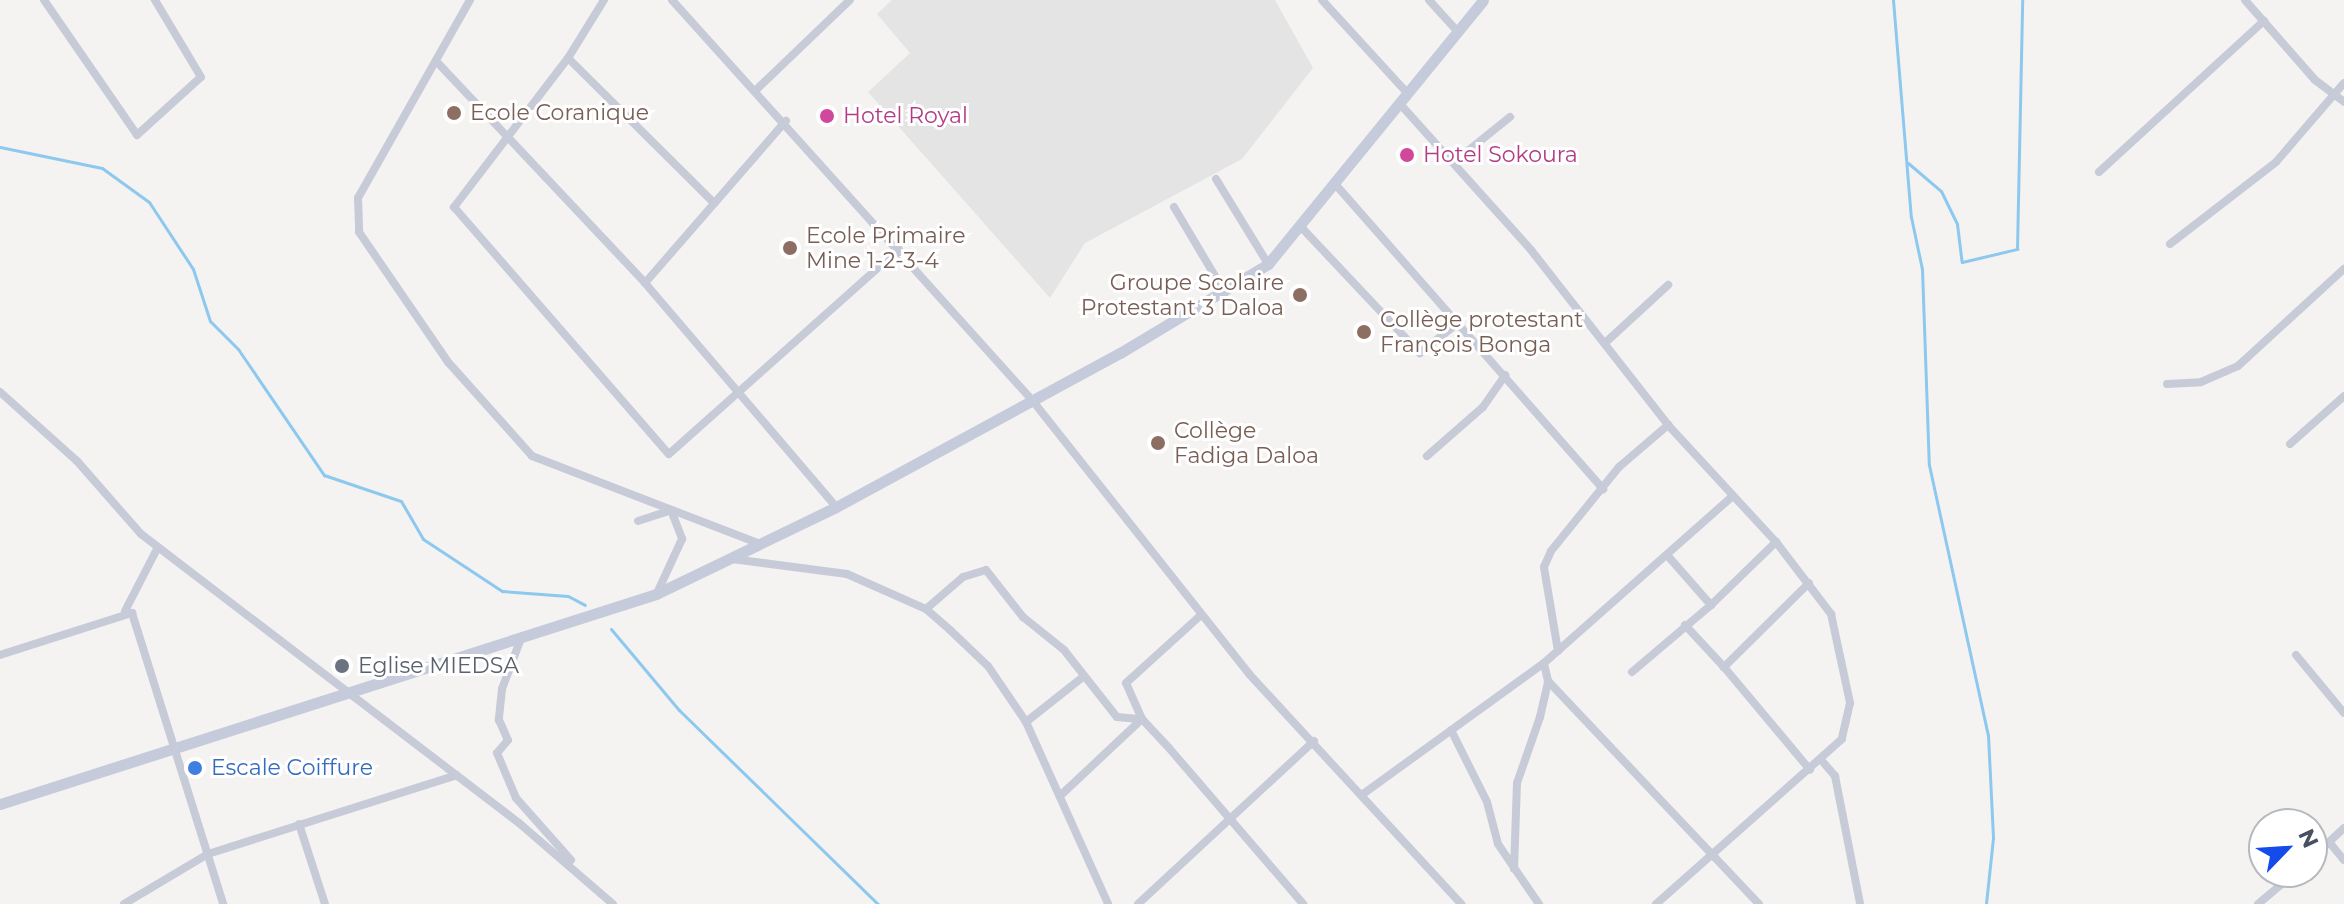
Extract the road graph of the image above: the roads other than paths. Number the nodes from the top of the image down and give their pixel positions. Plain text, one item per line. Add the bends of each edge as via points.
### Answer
1 (44, 0) edge
2 (470, 0) edge
3 (604, 0) edge
4 (672, 0) edge
5 (850, 0) edge
6 (1322, 0) edge
7 (1429, 0) edge
8 (1483, 0) edge
9 (2245, 0) edge
10 (157, 1) edge
11 (2264, 21) junction
12 (1458, 32) junction
13 (568, 58) junction
14 (437, 62) junction
15 (2344, 83) edge
16 (756, 90) junction
17 (2335, 91) junction
18 (1404, 99) junction
19 (2344, 102) edge
20 (1510, 117) dead end
21 (786, 121) junction
22 (510, 138) junction
23 (1454, 162) junction
24 (2099, 172) dead end
25 (1216, 179) dead end
26 (1336, 185) junction
27 (714, 203) junction
28 (1174, 207) dead end
29 (1302, 228) junction
30 (2170, 244) dead end
31 (899, 249) junction
32 (1268, 264) junction
33 (2344, 269) edge
34 (645, 283) junction
35 (1668, 285) dead end
36 (1225, 294) junction
37 (1459, 322) junction
38 (1605, 343) junction
39 (1505, 375) junction
40 (2167, 384) dead end
41 (0, 392) edge
42 (739, 394) junction
43 (2344, 396) edge
44 (1032, 400) junction
45 (1668, 425) junction
46 (2290, 444) dead end
47 (1427, 456) dead end
48 (1603, 489) junction
49 (1733, 496) junction
50 (836, 507) junction
51 (638, 521) dead end
52 (1776, 542) junction
53 (761, 545) junction
54 (158, 547) junction
55 (1667, 555) junction
56 (732, 559) junction
57 (1809, 583) junction
58 (656, 594) junction
59 (1711, 605) junction
60 (926, 609) junction
61 (125, 611) junction
62 (1201, 615) junction
63 (1685, 625) junction
64 (520, 641) junction
65 (1558, 651) junction
66 (0, 655) edge
67 (2296, 655) dead end
68 (1544, 663) junction
69 (1724, 667) junction
70 (1632, 672) dead end
71 (1084, 676) junction
72 (1548, 681) junction
73 (353, 693) junction
74 (2344, 713) edge
75 (1142, 719) junction
76 (1026, 722) junction
77 (1451, 730) junction
78 (1314, 741) junction
79 (173, 749) junction
80 (1822, 761) junction
81 (1810, 770) junction
82 (457, 775) junction
83 (1363, 794) junction
84 (1061, 795) junction
85 (0, 804) edge
86 (1232, 821) junction
87 (299, 824) junction
88 (2344, 828) edge
89 (2330, 843) joint
90 (208, 854) junction
91 (1713, 859) junction
92 (2344, 860) edge
93 (1514, 869) junction
94 (594, 886) junction
95 (2278, 888) edge
96 (2261, 903) edge
97 (124, 904) edge
98 (223, 904) edge
99 (325, 904) edge
100 (613, 904) edge
101 (1108, 904) edge
102 (1138, 904) edge
103 (1303, 904) edge
104 (1461, 904) edge
105 (1539, 904) edge
106 (1656, 904) edge
107 (1759, 904) edge
108 (1860, 904) edge

1 - 10 street via 137,135 201,77
2 - 14 street
3 - 13 street
4 - 16 street
5 - 16 street
6 - 18 street
7 - 12 street
8 - 12 street
9 - 11 street
11 - 17 street via 2315,80
11 - 24 street
12 - 18 street
13 - 22 street
13 - 27 street
14 - 22 street
14 - 53 street via 354,208 359,232 410,312 532,456
15 - 17 street
16 - 21 street
17 - 19 street
17 - 30 street via 2276,162
18 - 23 street
18 - 26 street
20 - 23 street
21 - 27 street
21 - 31 street
22 - 34 street
22 - 42 street via 456,198 454,207 669,454
23 - 38 street
25 - 32 street
26 - 29 street
26 - 37 street
27 - 34 street
28 - 36 street
29 - 32 street
29 - 37 street via 1420,353
31 - 42 street
31 - 44 street
32 - 36 street
33 - 40 street via 2238,366 2201,382
34 - 42 street
35 - 38 street
36 - 44 street
37 - 39 street
38 - 45 street
39 - 47 street via 1483,407
39 - 48 street
41 - 54 street
42 - 50 street
43 - 46 street
44 - 50 street
44 - 62 street
45 - 48 street
45 - 49 street
48 - 65 street via 1557,540 1544,567
49 - 52 street
49 - 55 street
50 - 53 street
51 - 58 street via 671,510 682,539
52 - 57 street
52 - 59 street
53 - 56 street
54 - 61 street
54 - 73 street
55 - 59 street
55 - 65 street
56 - 58 street
56 - 60 street via 836,571
57 - 69 street
57 - 80 street via 1830,610 1850,703 1842,739
58 - 64 street
59 - 63 street
60 - 71 street via 963,577 986,570
60 - 76 street via 988,666
61 - 66 street
61 - 79 street via 137,620
62 - 75 street via 1126,683
62 - 78 street
63 - 69 street
63 - 70 street
64 - 73 street
64 - 94 street via 500,698 499,720 507,743 497,753 516,798
65 - 68 street
67 - 74 street
68 - 72 street
68 - 77 street
69 - 81 street
71 - 75 street via 1122,722
71 - 76 street
72 - 91 street
72 - 93 street via 1517,783
73 - 79 street
73 - 82 street
75 - 84 street
75 - 86 street
76 - 84 street
77 - 83 street
77 - 93 street
78 - 83 street
78 - 86 street
79 - 85 street
79 - 90 street
80 - 81 street
80 - 108 street via 1835,776
81 - 91 street
82 - 87 street
82 - 94 street
83 - 104 street
84 - 101 street
86 - 102 street
86 - 103 street
87 - 90 street
87 - 99 street
88 - 89 street
89 - 92 street
90 - 97 street
90 - 98 street
91 - 106 street
91 - 107 street
93 - 105 street
94 - 100 street
95 - 96 street

